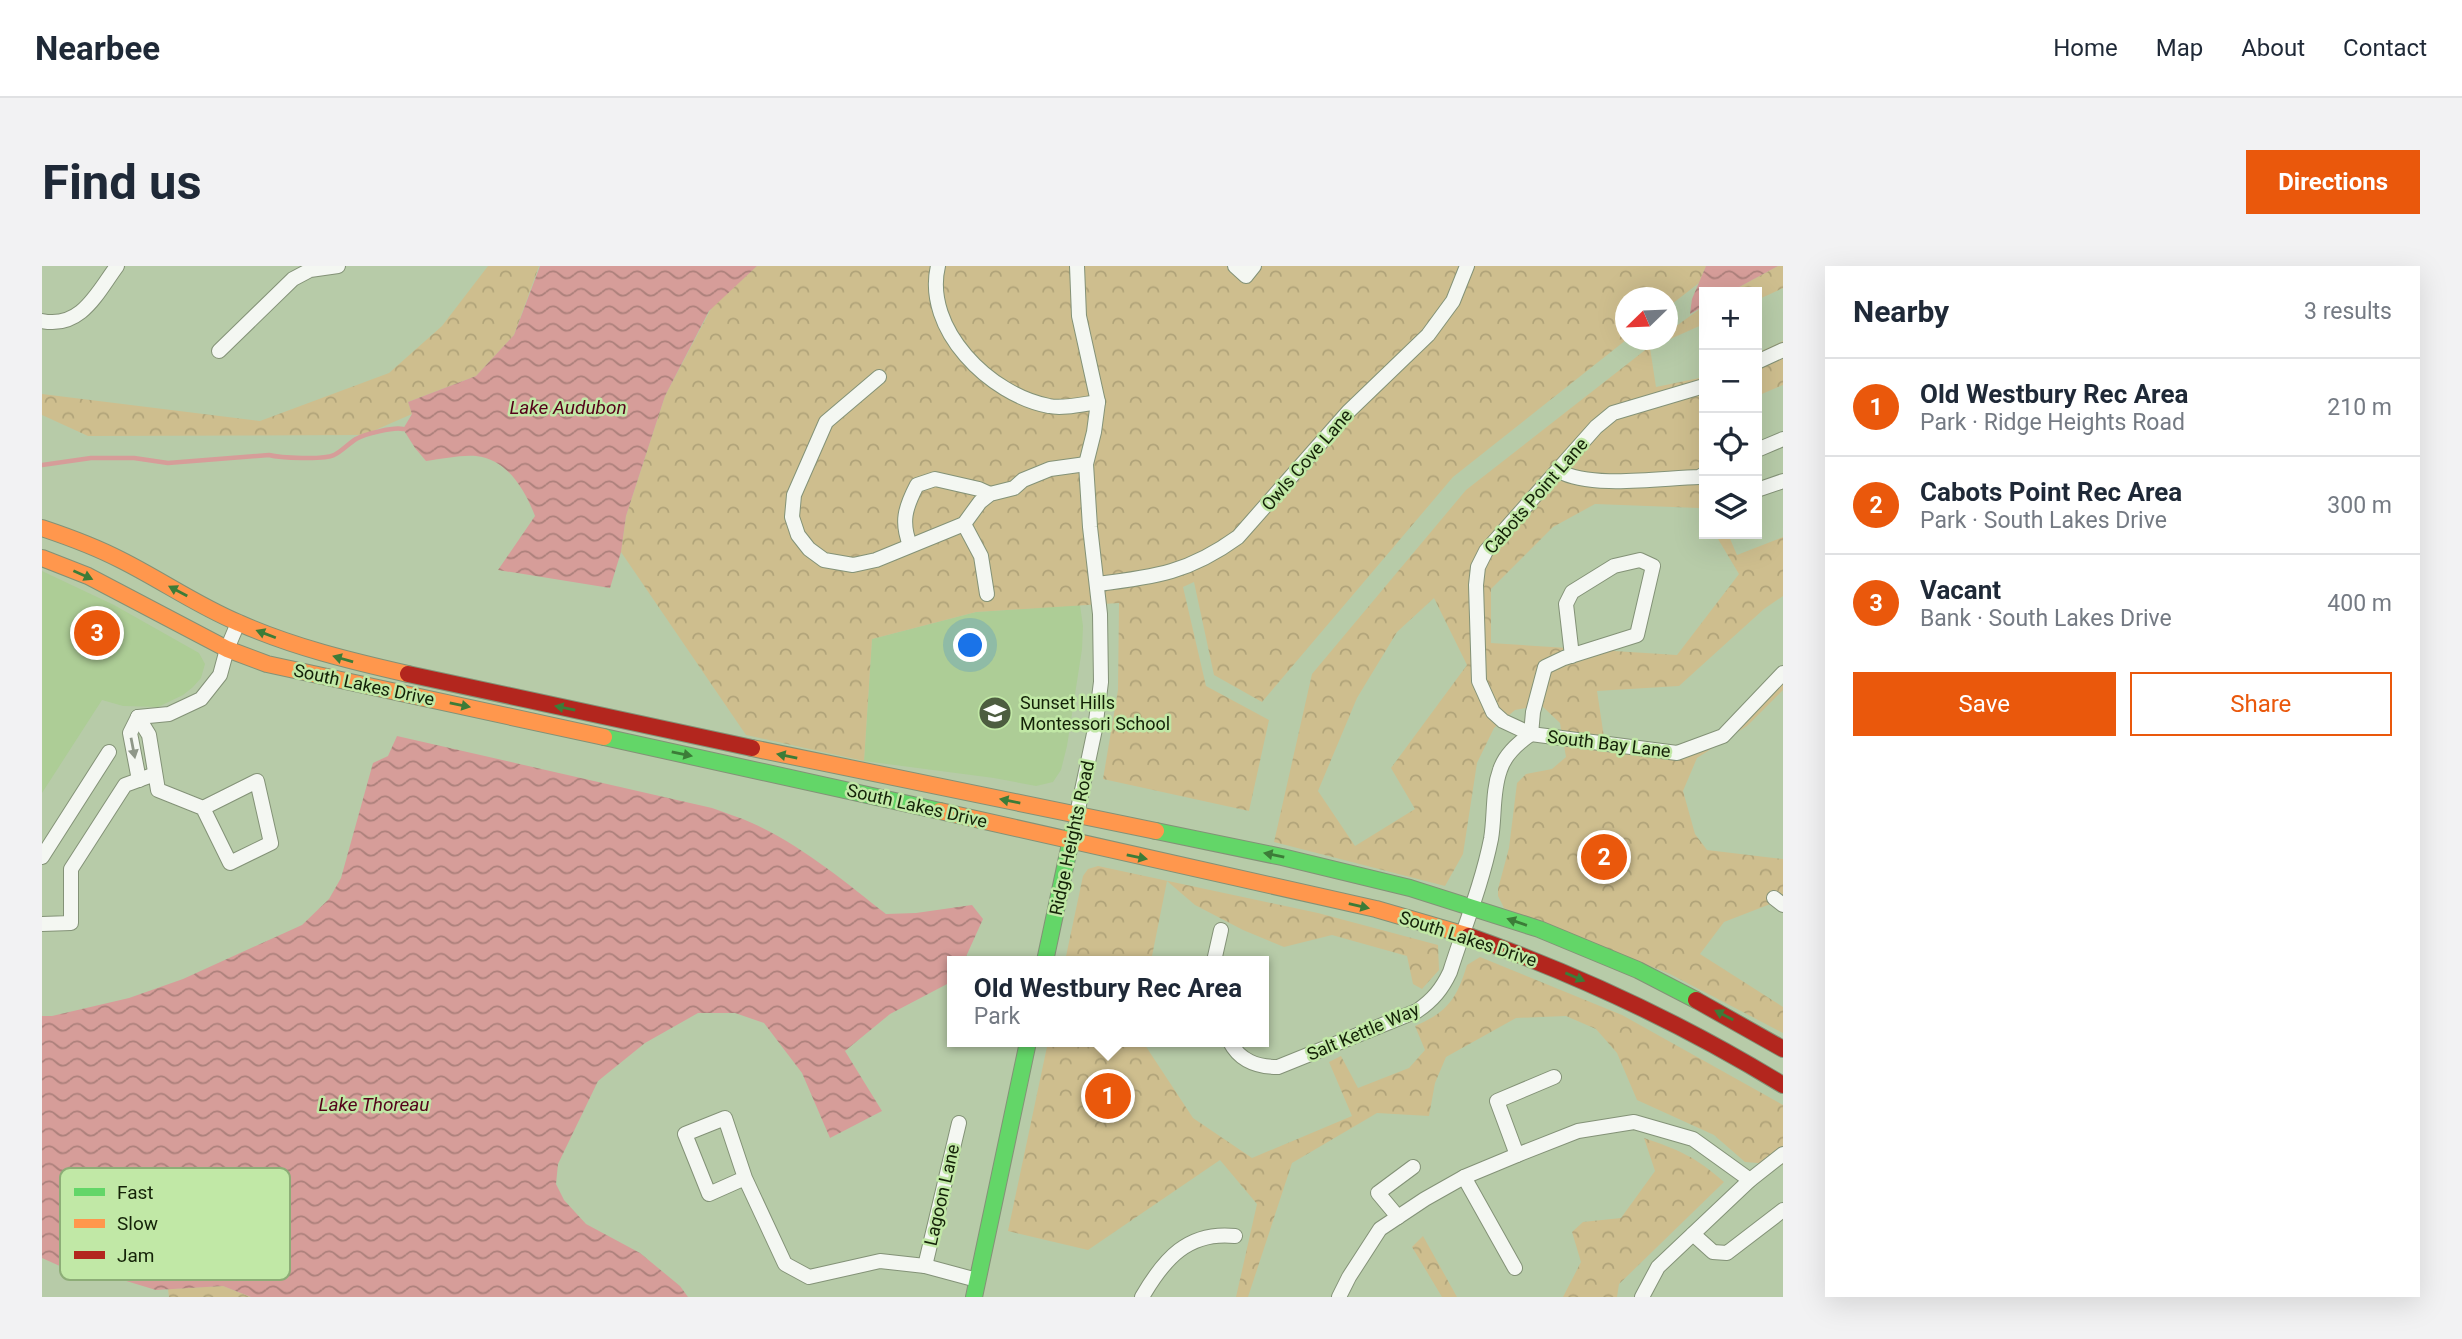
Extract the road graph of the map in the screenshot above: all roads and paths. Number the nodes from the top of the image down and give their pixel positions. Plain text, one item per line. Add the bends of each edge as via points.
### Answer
1 (117, 266) edge
2 (338, 266) edge
3 (939, 266) edge
4 (1077, 266) edge
5 (1235, 266) edge
6 (1254, 266) edge
7 (1467, 266) edge
8 (42, 321) edge
9 (219, 351) dead end
10 (1783, 351) edge
11 (1762, 360) edge
12 (879, 377) dead end
13 (1699, 387) edge
14 (1098, 402) junction
15 (1783, 439) edge
16 (1762, 448) edge
17 (1086, 464) junction
18 (1559, 471) junction
19 (1699, 477) edge
20 (1783, 481) edge
21 (1762, 488) edge
22 (990, 494) junction
23 (964, 524) junction
24 (42, 528) edge
25 (910, 545) junction
26 (42, 558) edge
27 (1097, 584) junction
28 (987, 594) dead end
29 (239, 623) junction
30 (227, 649) junction
31 (1572, 656) junction
32 (1783, 673) edge
33 (138, 717) junction
34 (1531, 734) junction
35 (108, 752) dead end
36 (155, 774) junction
37 (139, 780) junction
38 (203, 808) junction
39 (1077, 814) junction
40 (1070, 843) junction
41 (42, 857) edge
42 (1471, 906) junction
43 (42, 924) edge
44 (1221, 930) dead end
45 (1462, 934) junction
46 (1046, 956) edge
47 (1215, 956) edge
48 (1027, 1047) edge
49 (1234, 1047) edge
50 (1783, 1049) edge
51 (1554, 1077) dead end
52 (1783, 1085) edge
53 (959, 1123) dead end
54 (1783, 1154) edge
55 (1517, 1155) junction
56 (1413, 1167) dead end
57 (1464, 1177) junction
58 (745, 1178) junction
59 (1750, 1180) junction
60 (1783, 1210) edge
61 (1398, 1217) junction
62 (1693, 1234) junction
63 (1235, 1236) dead end
64 (925, 1266) junction
65 (1515, 1268) dead end
66 (977, 1280) junction
67 (974, 1297) edge
68 (1142, 1297) edge
69 (1339, 1297) edge
70 (1642, 1297) edge

1 - 8 street via 75,318
2 - 9 street via 293,279
3 - 14 street via 935,279 941,314 960,349 986,376 1018,396 1051,407
4 - 14 street via 1079,316
5 - 6 street via 1246,276
7 - 27 street, Owls Cove Lane via 1453,301 1429,335 1348,412 1238,537 1177,571
10 - 11 street
12 - 25 street via 826,422 793,495 792,517 798,535 824,561 853,565
13 - 18 street, Cabots Point Lane via 1613,413
14 - 17 street, Ridge Heights Road
15 - 16 street
17 - 22 street via 1050,469 1014,488
17 - 27 street, Ridge Heights Road
18 - 19 street via 1593,481
18 - 34 street, Cabots Point Lane via 1486,551 1476,585 1479,681 1493,712
20 - 21 street
22 - 23 street
22 - 25 street via 935,479 917,485 904,528
23 - 25 street
23 - 28 street via 981,556
29 -> 24 main road, South Lakes Drive via 121,560
26 -> 30 main road, South Lakes Drive via 88,576
27 - 39 street, Ridge Heights Road via 1101,682
29 - 30 street
39 -> 29 main road, South Lakes Drive via 423,678 306,648
30 - 33 street via 220,675 201,699 170,715
30 -> 40 main road, South Lakes Drive via 306,674 960,815
31 - 31 street via 1637,635 1653,566 1640,560 1614,566 1572,592 1566,604
31 - 34 street via 1545,667 1532,712
32 - 34 street, South Bay Lane via 1723,736 1676,753
33 - 36 street via 149,735
33 -> 37 street via 130,733
34 - 42 street via 1508,754 1500,768 1491,836
35 - 41 street
36 - 37 street
36 - 38 street via 158,790
37 - 43 street via 125,785 71,869 71,923
38 - 38 street via 230,863 271,843 257,781
39 - 40 main road, Ridge Heights Road
42 -> 39 main road, South Lakes Drive via 1295,860
40 -> 45 main road, South Lakes Drive via 1369,908
40 - 46 main road, Ridge Heights Road
42 - 45 street
50 -> 42 main road, South Lakes Drive via 1638,970
44 - 47 street
45 - 49 street, Salt Kettle Way via 1442,989 1417,1011 1278,1067 1252,1063
45 -> 52 main road, South Lakes Drive via 1615,994
48 - 66 main road
51 - 55 street via 1497,1101
53 - 64 street, Lagoon Lane
54 - 59 street
55 - 57 street
55 - 59 street via 1578,1131 1634,1122 1693,1139
56 - 61 street via 1378,1193
57 - 61 street
57 - 65 street
58 - 58 street via 709,1194 685,1134 725,1118
58 - 64 street via 785,1264 809,1277 880,1261
59 - 62 street
60 - 62 street via 1727,1254 1713,1252
61 - 69 street via 1380,1229
62 - 70 street via 1658,1267
63 - 68 street via 1205,1236 1179,1250
64 - 66 street
66 - 67 main road

